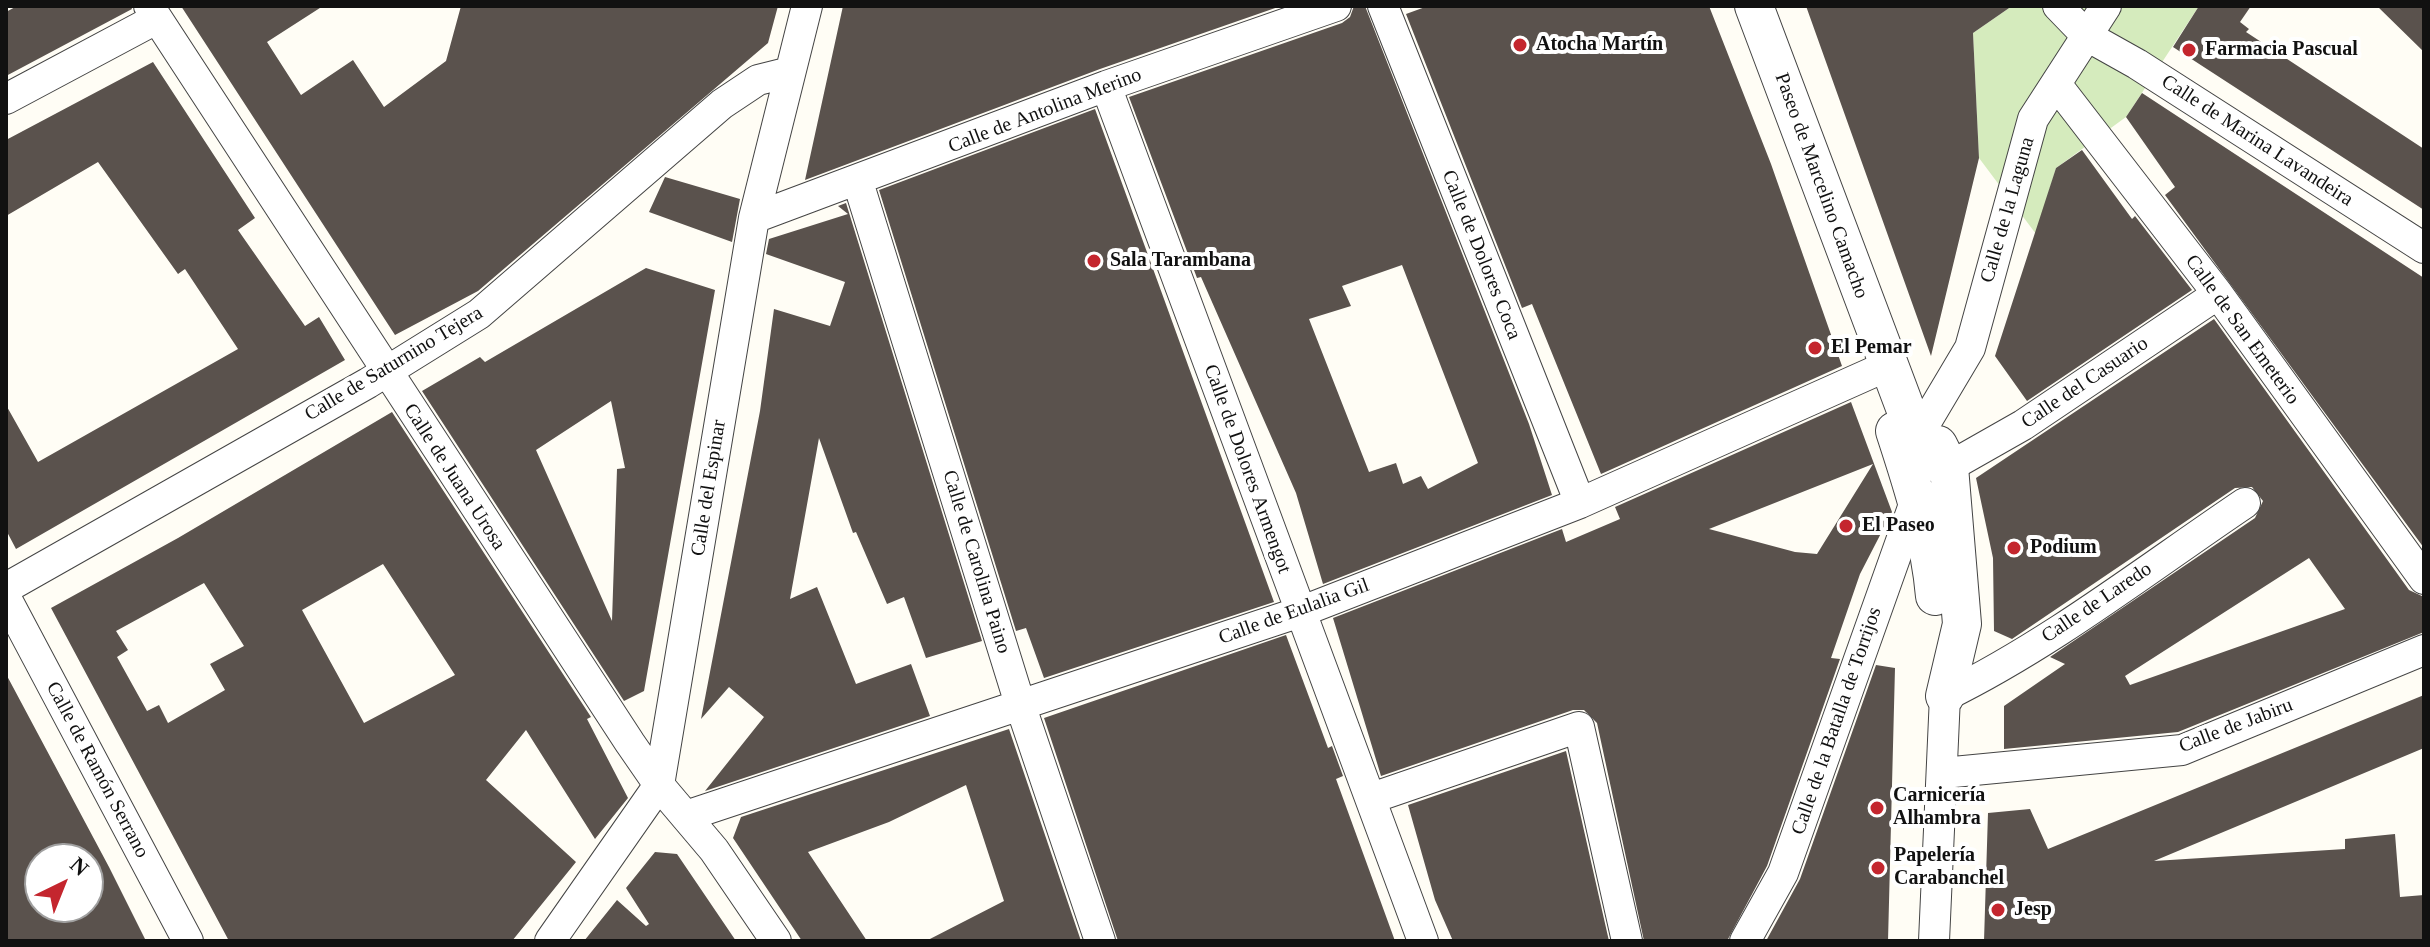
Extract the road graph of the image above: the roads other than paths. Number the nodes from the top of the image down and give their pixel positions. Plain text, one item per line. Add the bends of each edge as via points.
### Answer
1 (807, 6) edge
2 (1336, 6) edge
3 (1383, 6) edge
4 (1754, 6) edge
5 (2058, 6) edge
6 (2106, 6) edge
7 (152, 12) edge
8 (2087, 36) junction
9 (790, 72) junction
10 (2056, 84) junction
11 (1106, 86) junction
12 (6, 99) edge
13 (858, 182) junction
14 (754, 218) junction
15 (2424, 248) edge
16 (2218, 294) junction
17 (1887, 366) junction
18 (385, 372) junction
19 (1918, 422) junction
20 (1949, 467) junction
21 (1917, 496) junction
22 (1580, 503) junction
23 (2245, 503) dead end
24 (2424, 579) edge
25 (6, 588) edge
26 (6, 598) edge
27 (1300, 612) junction
28 (2424, 650) edge
29 (1945, 696) junction
30 (1020, 704) junction
31 (1943, 773) junction
32 (659, 785) junction
33 (1372, 798) junction
34 (686, 816) junction
35 (188, 941) edge
36 (550, 941) edge
37 (776, 941) edge
38 (1100, 941) edge
39 (1423, 941) edge
40 (1627, 941) edge
41 (1745, 941) edge
42 (1934, 941) edge

1 - 9 street, Calle del Espinar
2 - 11 street, Calle de Antolina Merino
3 - 22 street, Calle de Dolores Coca
4 - 17 street, Paseo de Marcelino Camacho
5 - 8 street, Calle de Marina Lavandeira
6 - 8 street, Calle de la Laguna
7 - 12 street
7 - 18 street, Calle de Juana Urosa
8 - 10 street, Calle de la Laguna
8 - 15 street, Calle de Marina Lavandeira
9 - 14 street, Calle del Espinar
9 - 18 street, Calle de Saturnino Tejera via 758,80 722,104 479,314
10 - 16 street, Calle de San Emeterio
10 - 19 street, Calle de la Laguna via 2033,119 1970,348
11 - 13 street, Calle de Antolina Merino
11 - 27 street, Calle de Dolores Armengot
13 - 14 street, Calle de Antolina Merino
13 - 30 street, Calle de Carolina Paino
14 - 32 street, Calle del Espinar
16 - 20 street, Calle del Casuario via 2023,425
16 - 24 street, Calle de San Emeterio
17 - 19 street, Paseo de Marcelino Camacho
17 - 21 street, Paseo de Marcelino Camacho via 1888,411
17 - 22 street, Calle de Eulalia Gil
18 - 25 street, Calle de Saturnino Tejera
18 - 32 street, Calle de Juana Urosa
19 - 20 street, Paseo de Marcelino Camacho via 1924,458
20 - 29 street, Paseo de Marcelino Camacho via 1962,624
21 - 29 street, Paseo de Marcelino Camacho via 1932,558
21 - 41 street, Calle de la Batalla de Torrijos via 1783,873
22 - 27 street, Calle de Eulalia Gil
23 - 29 street, Calle de Laredo via 2042,640
26 - 35 street, Calle de Ramón Serrano
27 - 30 street, Calle de Eulalia Gil
27 - 33 street, Calle de Dolores Armengot
28 - 31 street, Calle de Jabiru via 2182,750
29 - 31 street, Paseo de Marcelino Camacho
30 - 34 street, Calle de Eulalia Gil
30 - 38 street, Calle de Carolina Paino
31 - 42 street, Paseo de Marcelino Camacho
32 - 34 street, Calle de Juana Urosa
32 - 36 street, Calle del Espinar
33 - 39 street, Calle de Dolores Armengot
33 - 40 street via 1579,727
34 - 37 street, Calle de Juana Urosa

